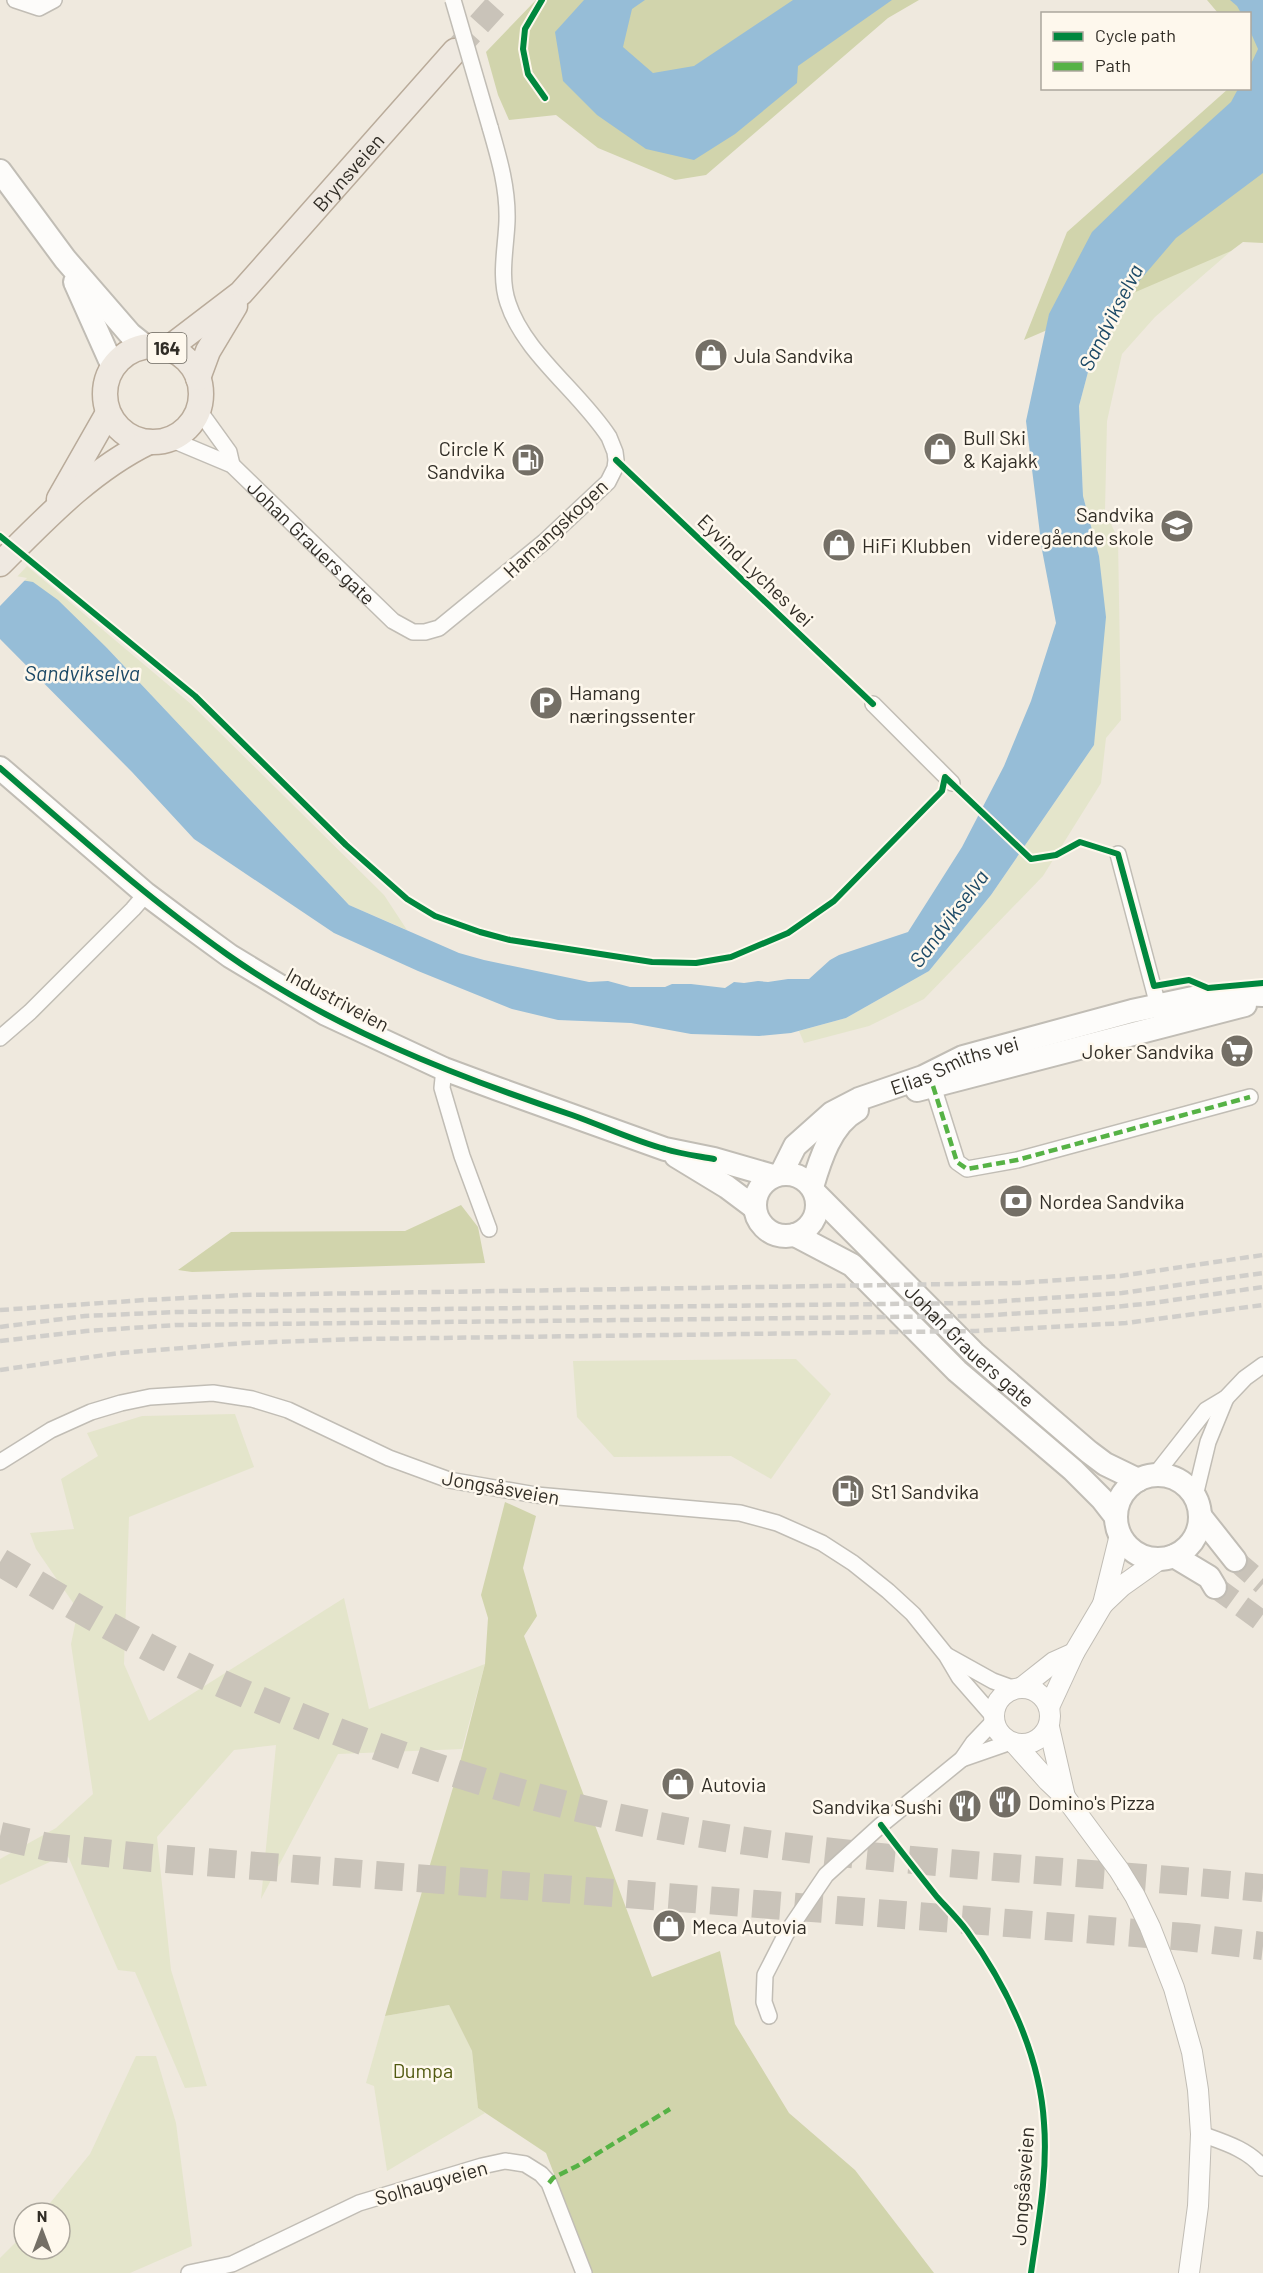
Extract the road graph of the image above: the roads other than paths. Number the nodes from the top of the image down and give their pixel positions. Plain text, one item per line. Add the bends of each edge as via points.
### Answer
1 (15, 0) edge
2 (54, 0) edge
3 (453, 0) edge
4 (455, 51) tunnel mouth
5 (0, 171) edge
6 (64, 259) junction
7 (241, 293) junction
8 (145, 346) junction
9 (169, 348) junction
10 (112, 367) junction
11 (198, 378) junction
12 (198, 410) junction
13 (108, 413) junction
14 (159, 441) junction
15 (232, 465) junction
16 (46, 519) junction
17 (0, 564) edge
18 (393, 621) joint
19 (873, 704) dead end
20 (0, 768) edge
21 (949, 780) dead end
22 (1118, 854) dead end
23 (146, 894) junction
24 (1261, 995) edge
25 (1161, 1015) junction
26 (0, 1038) edge
27 (444, 1069) junction
28 (933, 1086) junction
29 (1250, 1096) dead end
30 (665, 1149) junction
31 (777, 1175) junction
32 (814, 1190) junction
33 (755, 1208) junction
34 (489, 1229) dead end
35 (795, 1235) junction
36 (1263, 1365) edge
37 (1226, 1398) junction
38 (0, 1462) edge
39 (1146, 1477) junction
40 (1198, 1507) junction
41 (1118, 1526) junction
42 (1167, 1557) junction
43 (1235, 1560) tunnel mouth
44 (1215, 1587) tunnel mouth
45 (1103, 1604) junction
46 (1074, 1653) junction
47 (946, 1655) junction
48 (1018, 1688) junction
49 (1049, 1707) junction
50 (994, 1719) junction
51 (1049, 1727) junction
52 (1013, 1743) junction
53 (962, 1759) junction
54 (1065, 1797) junction
55 (769, 2016) dead end
56 (1201, 2134) junction
57 (1263, 2168) edge
58 (232, 2268) edge
59 (189, 2273) edge
60 (584, 2273) edge
61 (1189, 2273) edge

1 - 2 street via 39,8
3 - 18 street, Hamangskogen, bridge via 504,178 507,220 503,282 508,303 526,340 605,432 615,452 615,468 608,482 544,542 439,628 413,632
4 - 7 main road, Brynsveien / 164
5 - 6 main road
6 - 8 main road
6 - 10 main road
7 - 9 main road, Brynsveien / 164
7 - 11 main road, Brynsveien / 164 via 208,351
8 - 9 main road, 164
8 - 10 main road, 164 via 128,352
9 - 11 main road, 164 via 187,360
10 - 13 main road via 105,386
11 - 12 main road, 164
12 - 14 main road via 188,428
12 - 15 street, Johan Grauers gate via 229,452
13 - 14 main road via 129,436
13 - 16 main road
14 - 15 street, Johan Grauers gate
14 - 16 main road via 123,455
15 - 18 street, Johan Grauers gate
16 - 17 main road
19 - 21 street
20 - 23 main road, Industriveien
22 - 25 street
23 - 26 street
23 - 27 main road, Industriveien via 278,986 338,1020
24 - 25 main road, Elias Smiths vei via 1204,997
25 - 28 main road, Elias Smiths vei
25 - 31 main road, Elias Smiths vei via 970,1054 923,1077 859,1098 832,1113 795,1146
27 - 30 main road, Industriveien
27 - 34 street via 442,1088
28 - 29 street, Elias Smiths vei via 957,1162 967,1169 1017,1160
28 - 32 main road, Elias Smiths vei via 847,1115 827,1145
30 - 31 main road, Industriveien
30 - 33 main road, Industriveien
31 - 32 main road via 796,1175
31 - 33 main road via 761,1186
32 - 35 main road via 818,1205 813,1221
32 - 39 main road, Johan Grauers gate via 974,1353 1105,1464
33 - 35 main road via 760,1222 769,1231 780,1236
35 - 41 main road, Johan Grauers gate via 852,1265 957,1371 1073,1470 1102,1499
36 - 37 street
37 - 39 street via 1206,1410
37 - 40 street via 1208,1442
38 - 47 street, Jongsåsveien via 51,1430 121,1402 213,1393 252,1399 288,1410 389,1458 449,1480 536,1495 740,1513 777,1523 822,1543 853,1563 914,1614
39 - 40 main road via 1167,1475 1178,1479
39 - 41 main road via 1126,1490 1119,1502
40 - 42 main road via 1199,1530 1193,1541 1185,1550
40 - 43 main road
41 - 42 main road via 1127,1545 1136,1552 1148,1557
41 - 45 street
42 - 44 main road via 1209,1577
42 - 45 street via 1138,1573
45 - 46 street
46 - 48 street
46 - 49 street
47 - 48 street, Jongsåsveien via 993,1681
47 - 50 street, Jongsåsveien
48 - 49 street via 1038,1692
48 - 50 street via 997,1702
49 - 51 street
50 - 52 street via 999,1734
50 - 53 street
51 - 52 street via 1035,1742
51 - 54 street
52 - 53 street
52 - 54 street
53 - 55 street via 826,1875 786,1934 765,1975 764,2002
54 - 56 street via 1133,1893 1160,1949 1191,2045
56 - 57 street via 1236,2147
56 - 61 street via 1198,2206
58 - 59 street, Solhaugveien
58 - 60 street, Solhaugveien via 359,2203 505,2161 525,2164 549,2183

